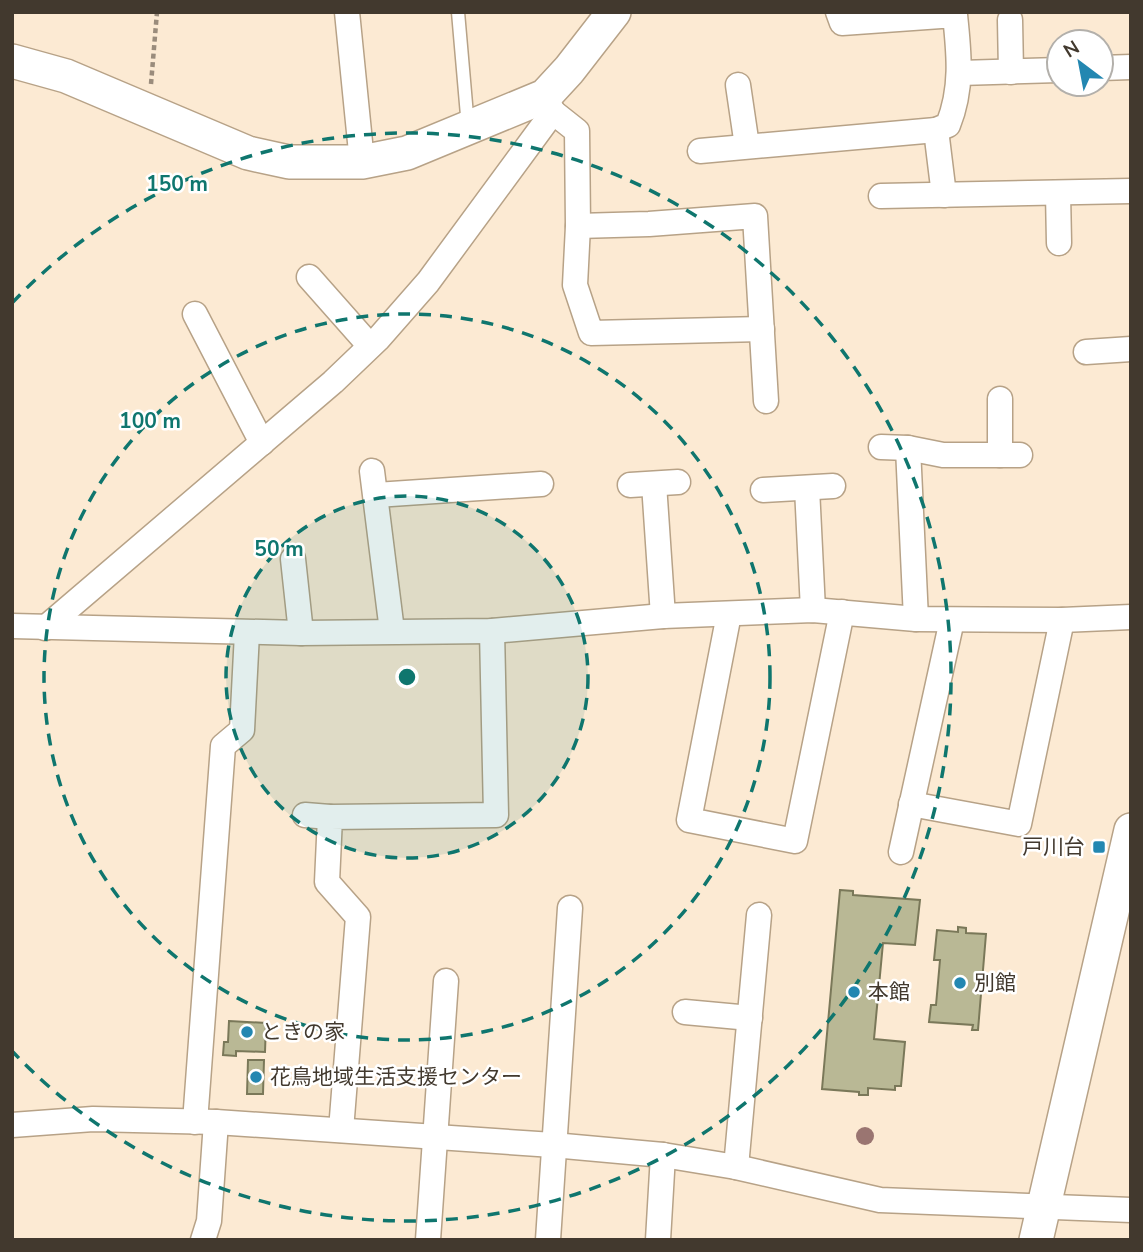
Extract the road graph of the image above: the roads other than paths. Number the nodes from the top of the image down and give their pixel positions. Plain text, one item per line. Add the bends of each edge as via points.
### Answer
1 (347, 12) edge
2 (458, 12) edge
3 (614, 12) edge
4 (1010, 20) dead end
5 (833, 21) edge
6 (12, 61) edge
7 (1011, 72) junction
8 (960, 74) junction
9 (1045, 76) edge
10 (738, 85) dead end
11 (549, 104) junction
12 (468, 128) junction
13 (936, 130) junction
14 (747, 146) junction
15 (700, 151) dead end
16 (362, 162) junction
17 (1131, 191) edge
18 (1058, 193) junction
19 (944, 195) junction
20 (881, 196) dead end
21 (578, 226) junction
22 (1059, 243) dead end
23 (309, 277) dead end
24 (195, 314) dead end
25 (762, 329) junction
26 (370, 346) junction
27 (1131, 349) edge
28 (1086, 352) dead end
29 (1000, 398) dead end
30 (766, 401) dead end
31 (262, 443) junction
32 (881, 447) dead end
33 (908, 448) junction
34 (541, 484) dead end
35 (654, 484) dead end
36 (833, 486) dead end
37 (807, 488) junction
38 (763, 490) dead end
39 (293, 559) dead end
40 (813, 610) junction
41 (842, 612) junction
42 (729, 614) junction
43 (663, 617) junction
44 (1131, 617) edge
45 (916, 619) junction
46 (951, 620) junction
47 (1062, 620) junction
48 (12, 626) edge
49 (45, 628) junction
50 (392, 631) junction
51 (492, 631) junction
52 (247, 633) junction
53 (300, 634) junction
54 (911, 804) junction
55 (304, 815) dead end
56 (330, 817) junction
57 (1131, 830) edge
58 (901, 852) dead end
59 (569, 908) dead end
60 (759, 915) dead end
61 (446, 981) dead end
62 (685, 1012) dead end
63 (750, 1018) junction
64 (206, 1122) junction
65 (12, 1125) edge
66 (341, 1129) junction
67 (435, 1136) junction
68 (553, 1145) junction
69 (663, 1155) junction
70 (736, 1167) junction
71 (1043, 1205) junction
72 (1131, 1210) edge
73 (203, 1240) edge
74 (428, 1240) edge
75 (548, 1240) edge
76 (658, 1240) edge
77 (1036, 1240) edge

1 - 16 street
2 - 12 lane
3 - 11 street
4 - 7 street
5 - 8 street via 955,15
6 - 16 street via 66,76 248,153 289,162
7 - 8 street
7 - 9 street
8 - 13 street via 948,125
10 - 14 street
11 - 12 street
11 - 21 street via 577,131
11 - 26 street via 428,282
12 - 16 street via 407,153
13 - 14 street
13 - 19 street
14 - 15 street
17 - 18 street
18 - 19 street
18 - 22 street
19 - 20 street
21 - 25 street via 575,285 591,333
21 - 25 street via 755,216
23 - 26 street
24 - 31 street
25 - 30 street
26 - 31 street
27 - 28 street
29 - 33 street via 1010,455 943,455
31 - 49 street
32 - 33 street
33 - 45 street
34 - 50 street via 374,483
35 - 43 street
36 - 37 street
37 - 38 street
37 - 40 street
39 - 53 street
40 - 41 street
40 - 42 street
41 - 42 street via 794,841 689,820
41 - 45 street
42 - 43 street
43 - 51 street
44 - 47 street
45 - 46 street
46 - 47 street
46 - 54 street
47 - 54 street via 1019,824
48 - 49 street
49 - 52 street
50 - 51 street
50 - 53 street
51 - 56 street via 496,815
52 - 53 street
52 - 64 street via 242,730 223,746
54 - 58 street
55 - 56 street
56 - 66 street via 327,882 358,917
57 - 71 street
59 - 68 street
60 - 63 street
61 - 67 street
62 - 63 street
63 - 70 street
64 - 65 street via 93,1119
64 - 66 street
64 - 73 street via 209,1221
66 - 67 street
67 - 68 street
67 - 74 street
68 - 69 street
68 - 75 street
69 - 70 street
69 - 76 street
70 - 71 street via 880,1200
71 - 72 street
71 - 77 street

